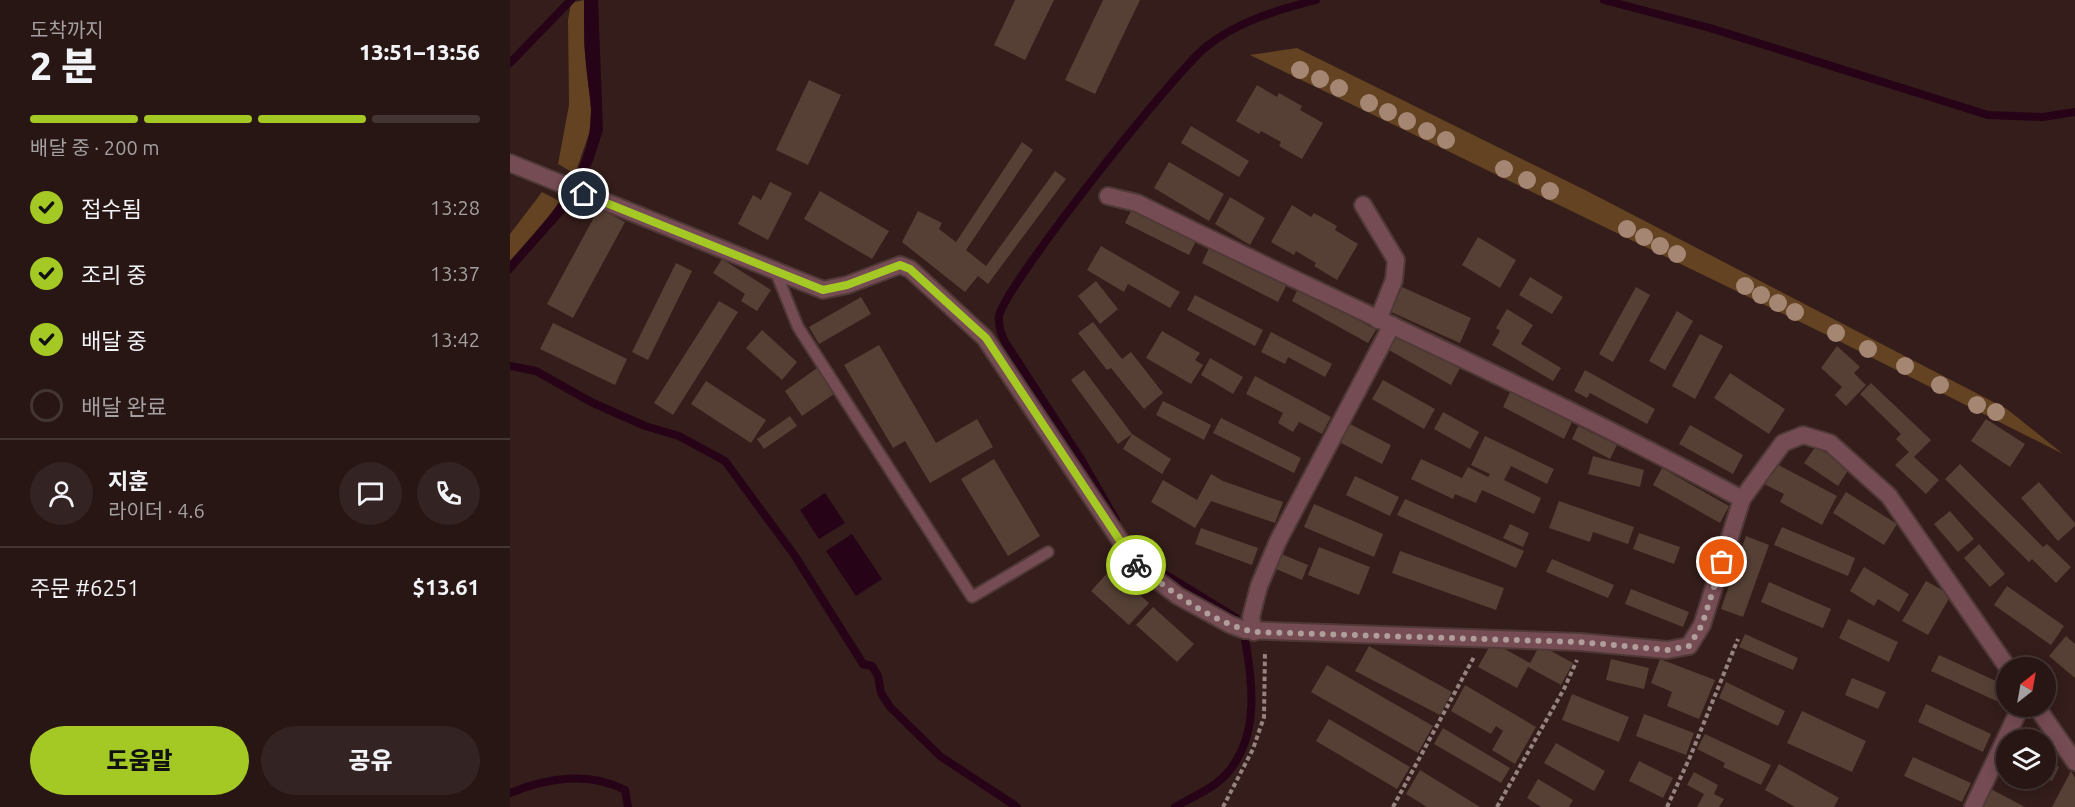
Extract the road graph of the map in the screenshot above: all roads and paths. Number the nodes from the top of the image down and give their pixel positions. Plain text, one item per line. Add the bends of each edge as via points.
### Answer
1 (510, 164) edge
2 (1108, 196) dead end
3 (1363, 205) dead end
4 (775, 270) junction
5 (1385, 322) junction
6 (1742, 499) junction
7 (1048, 552) dead end
8 (1254, 632) junction
9 (1484, 639) junction
10 (1738, 639) dead end
11 (1580, 642) junction
12 (2000, 657) edge
13 (2016, 717) edge
14 (2044, 717) edge
15 (2075, 762) edge
16 (1223, 807) edge
17 (1393, 807) edge
18 (1497, 807) edge
19 (1667, 807) edge
20 (1973, 807) edge

1 - 4 street
2 - 5 street via 1137,204
3 - 5 street via 1396,260
4 - 7 lane via 798,327 972,597
4 - 8 street via 823,290 900,265 910,269 986,338 1136,564 1178,596 1231,625
5 - 6 street via 1452,351
5 - 8 street via 1278,541 1253,607
6 - 11 street via 1702,625 1689,646 1667,650
6 - 12 street via 1783,442 1803,435 1830,443 1889,496
8 - 9 street
8 - 16 path via 1265,646 1264,717
9 - 11 street
9 - 17 path
10 - 19 path
11 - 18 path via 1577,663 1564,689
13 - 20 street
14 - 15 street

